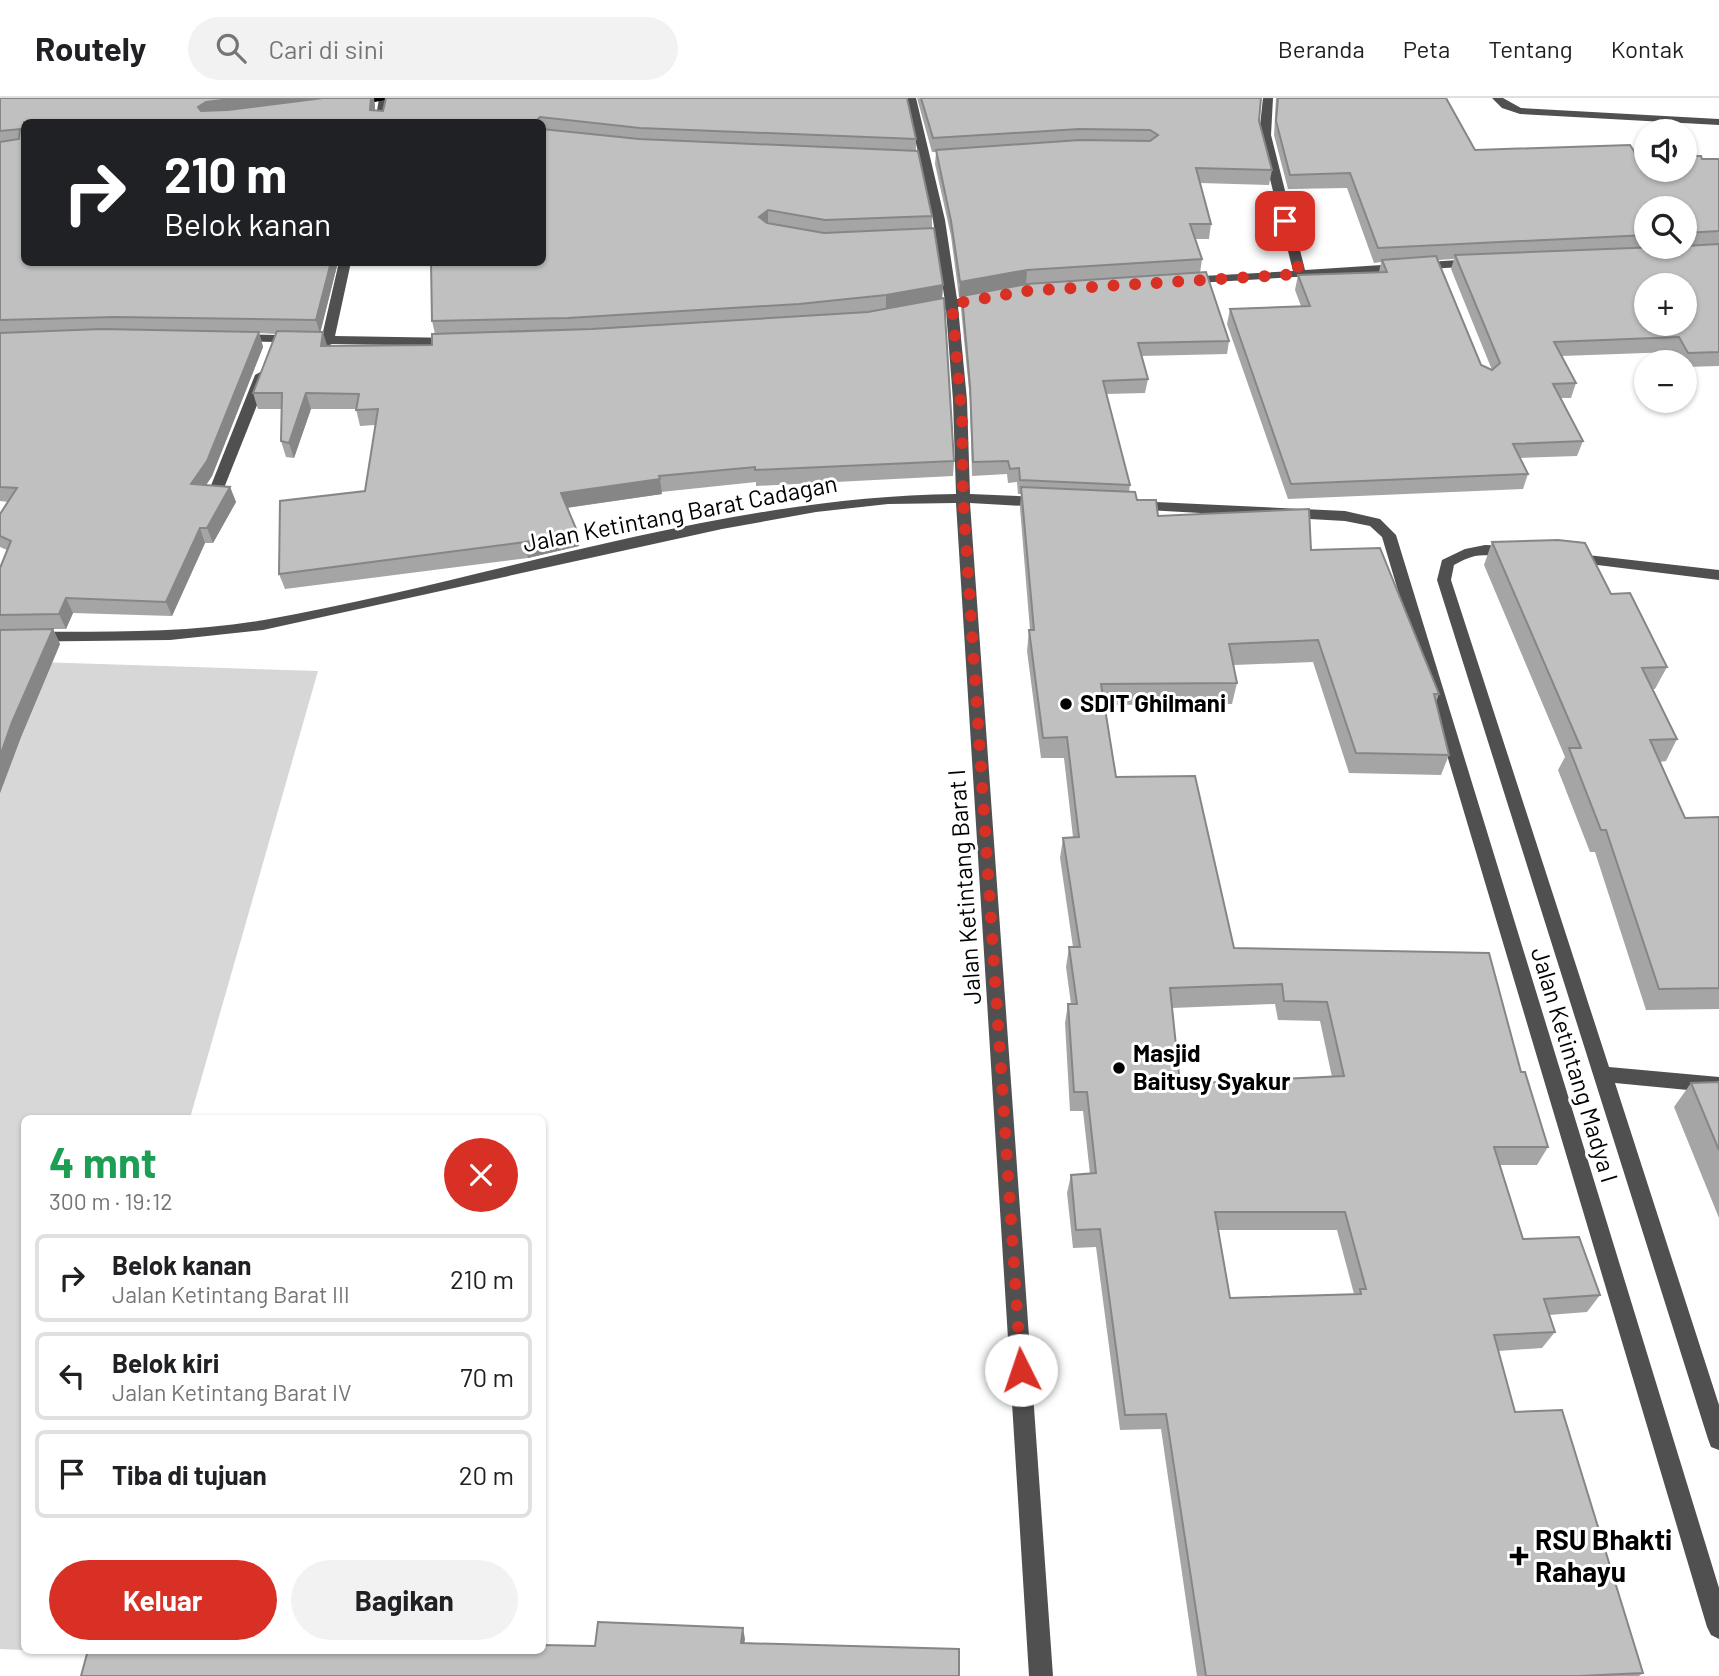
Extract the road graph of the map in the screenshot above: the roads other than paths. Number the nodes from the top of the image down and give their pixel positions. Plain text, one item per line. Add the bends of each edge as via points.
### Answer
1 (911, 98) edge
2 (1269, 98) edge
3 (1497, 98) edge
4 (386, 99) edge
5 (344, 105) edge
6 (381, 119) edge
7 (1719, 122) edge
8 (942, 158) edge
9 (918, 160) junction
10 (942, 236) junction
11 (928, 237) edge
12 (1493, 262) edge
13 (344, 266) edge
14 (1300, 274) junction
15 (1177, 281) edge
16 (1001, 294) edge
17 (952, 304) junction
18 (914, 314) edge
19 (217, 338) edge
20 (327, 342) junction
21 (470, 342) edge
22 (270, 352) junction
23 (215, 493) edge
24 (963, 498) junction
25 (1059, 502) edge
26 (1113, 505) edge
27 (1532, 553) edge
28 (1558, 556) edge
29 (1719, 575) edge
30 (0, 637) edge
31 (1601, 1074) junction
32 (1719, 1085) edge
33 (1719, 1439) edge
34 (1719, 1627) edge
35 (1041, 1676) edge

1 - 9 street, Jalan Ketintang Barat I
2 - 14 street via 1265,135
3 - 7 street via 1520,111
4 - 5 main road
4 - 6 street
8 - 9 street
9 - 10 street, Jalan Ketintang Barat I
10 - 11 street
10 - 17 street, Jalan Ketintang Barat I
12 - 14 street via 1442,271
13 - 20 street
14 - 15 street
16 - 17 street
17 - 18 street
17 - 24 street, Jalan Ketintang Barat I
19 - 22 street
20 - 21 street
20 - 22 street
22 - 23 street
24 - 25 street, Jalan Ketintang Barat Cadagan
24 - 30 street, Jalan Ketintang Barat Cadagan via 888,499 749,519 251,627 170,635
24 - 35 street, Jalan Ketintang Barat I
26 - 34 street, Jalan Ketintang Madya I via 1345,516 1375,522 1389,535
27 - 31 street, Jalan Ketintang Madya I via 1492,548 1464,552 1447,563 1444,580
28 - 29 street
31 - 32 street
31 - 33 street, Jalan Ketintang Madya I

